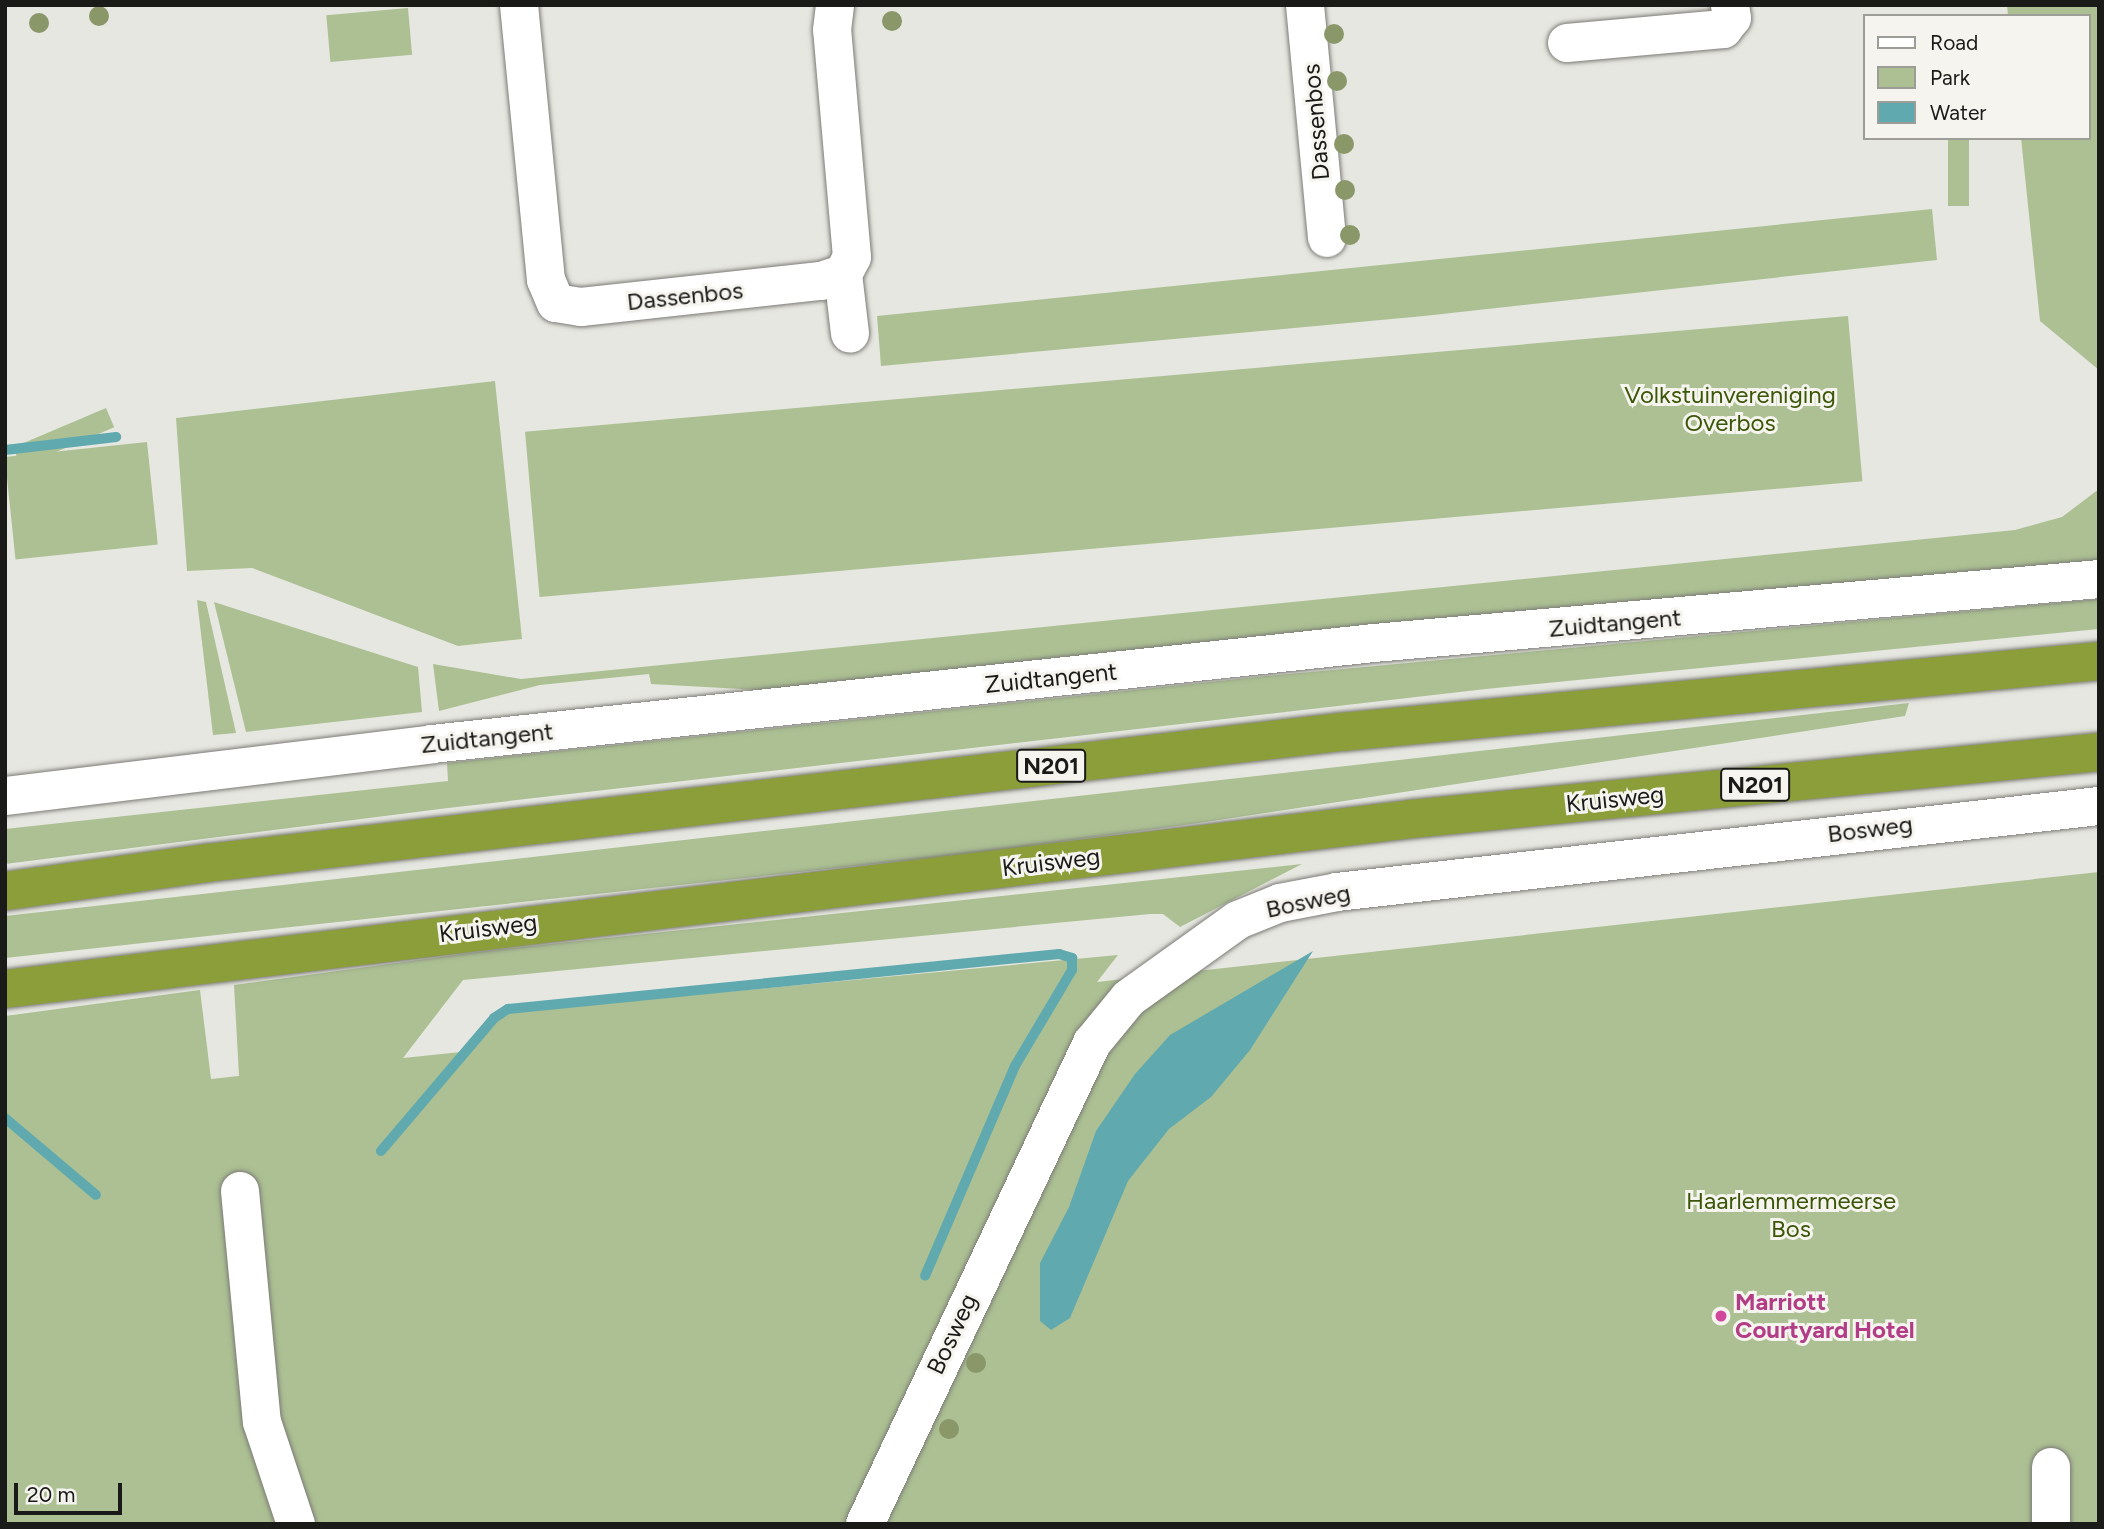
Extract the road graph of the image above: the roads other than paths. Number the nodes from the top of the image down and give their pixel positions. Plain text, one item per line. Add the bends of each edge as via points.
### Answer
1 (519, 5) edge
2 (835, 5) edge
3 (1305, 5) edge
4 (1730, 5) edge
5 (1567, 43) dead end
6 (1327, 238) dead end
7 (843, 274) junction
8 (850, 334) dead end
9 (2099, 579) edge
10 (2099, 661) edge
11 (2099, 752) edge
12 (5, 796) edge
13 (2099, 806) edge
14 (5, 891) edge
15 (5, 989) edge
16 (240, 1191) dead end
17 (2051, 1466) dead end
18 (296, 1524) edge
19 (865, 1524) edge
20 (2051, 1524) edge

1 - 7 street, Dassenbos via 546,280 556,303 581,307 821,281
2 - 7 street via 833,44 852,257
3 - 6 street, Dassenbos
4 - 5 street via 1732,18 1723,29
7 - 8 street
9 - 12 street, Zuidtangent via 1374,643 432,744
10 - 14 highway, N201 via 1341,732 207,863
11 - 15 highway, Kruisweg / N201 via 1411,819
13 - 19 street, Bosweg via 1337,892 1280,902 1238,920 1129,998 1091,1043
16 - 18 street via 262,1422
17 - 20 street

